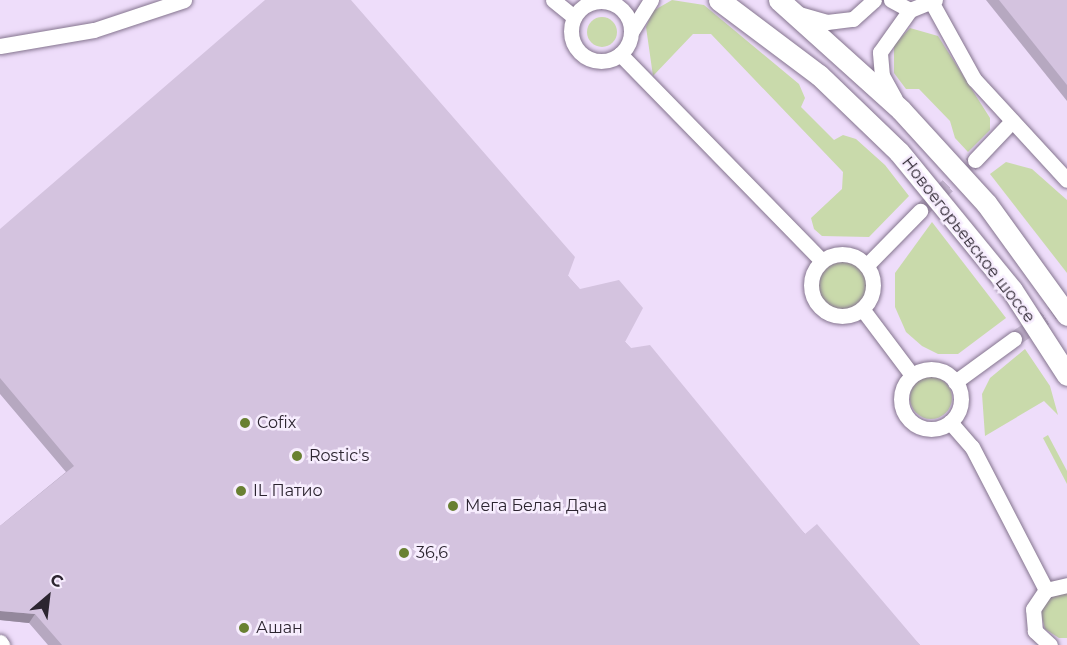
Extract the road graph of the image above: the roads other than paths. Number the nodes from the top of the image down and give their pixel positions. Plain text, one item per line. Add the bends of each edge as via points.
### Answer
1 (184, 0) edge
2 (553, 0) edge
3 (603, 0) edge
4 (651, 0) edge
5 (719, 0) edge
6 (779, 0) edge
7 (874, 0) edge
8 (891, 0) edge
9 (933, 2) edge
10 (910, 10) junction
11 (799, 14) junction
12 (574, 16) junction
13 (631, 32) junction
14 (0, 35) edge
15 (19, 43) junction
16 (0, 46) edge
17 (620, 54) junction
18 (901, 110) junction
19 (1012, 121) junction
20 (975, 160) tunnel mouth
21 (1067, 180) edge
22 (920, 211) tunnel mouth
23 (822, 261) junction
24 (867, 265) junction
25 (862, 310) junction
26 (1067, 315) edge
27 (1014, 339) tunnel mouth
28 (912, 375) junction
29 (1067, 375) edge
30 (955, 382) junction
31 (950, 422) junction
32 (1067, 585) edge
33 (1046, 590) junction
34 (1050, 645) edge

1 - 15 street via 93,30
2 - 12 street
3 - 12 street via 591,2
3 - 13 street via 623,11
4 - 13 street
5 - 29 main road, Новоегорьевское шоссе via 819,75 899,152 1012,290
6 - 11 main road, Новоегорьевское шоссе
7 - 11 street via 853,19 827,22
8 - 10 street
9 - 10 street
9 - 19 street via 963,64
10 - 18 street via 880,52 882,76
11 - 18 main road, Новоегорьевское шоссе
12 - 17 street via 570,29 580,52 600,61
13 - 17 street
14 - 15 street
15 - 16 street
17 - 23 street
18 - 26 main road, Новоегорьевское шоссе via 986,203
19 - 20 street
19 - 21 street
22 - 24 street
23 - 24 street via 845,254
23 - 25 street via 811,282 817,305 839,317
24 - 25 street via 874,288
25 - 28 street
27 - 30 street
28 - 30 street via 935,369
28 - 31 street via 901,403 910,421 930,429
30 - 31 street via 960,403
31 - 33 street via 972,447
32 - 33 street
33 - 34 street via 1037,598 1032,620

